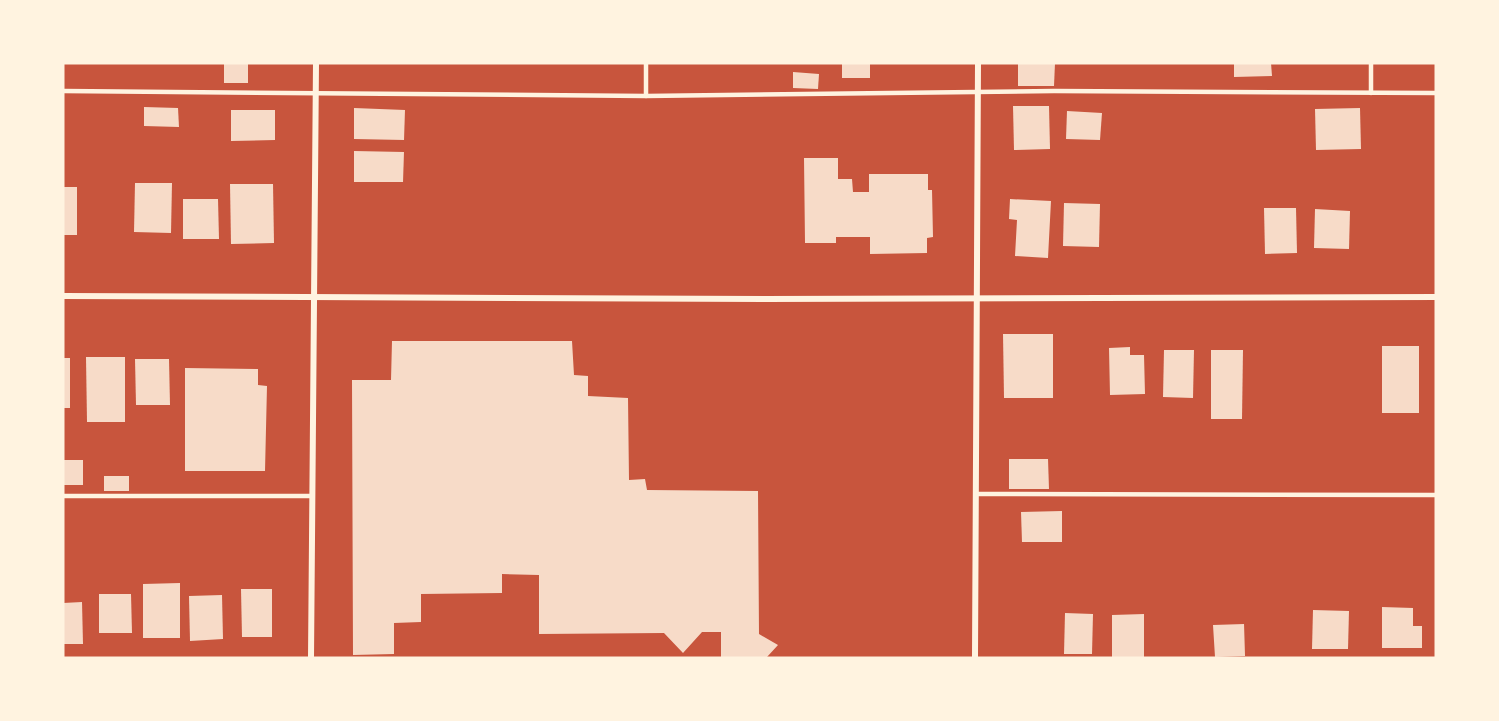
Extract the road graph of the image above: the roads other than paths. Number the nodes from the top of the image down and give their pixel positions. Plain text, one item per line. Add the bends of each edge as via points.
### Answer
1 (316, 63) edge
2 (646, 63) edge
3 (978, 63) edge
4 (1371, 63) edge
5 (63, 91) edge
6 (316, 93) junction
7 (978, 93) junction
8 (1371, 93) junction
9 (1436, 93) edge
10 (646, 96) junction
11 (63, 296) edge
12 (314, 297) junction
13 (1436, 297) edge
14 (977, 298) junction
15 (976, 494) junction
16 (1436, 495) edge
17 (63, 496) edge
18 (311, 496) junction
19 (311, 658) edge
20 (975, 658) edge

1 - 6 street
2 - 10 lane
3 - 7 street
4 - 8 lane
5 - 6 lane
6 - 10 lane
6 - 12 street
7 - 8 lane
7 - 10 lane
7 - 14 street
8 - 9 lane
11 - 12 street
12 - 14 street
12 - 18 street
13 - 14 street
14 - 15 street
15 - 16 lane
15 - 20 street
17 - 18 lane
18 - 19 street

